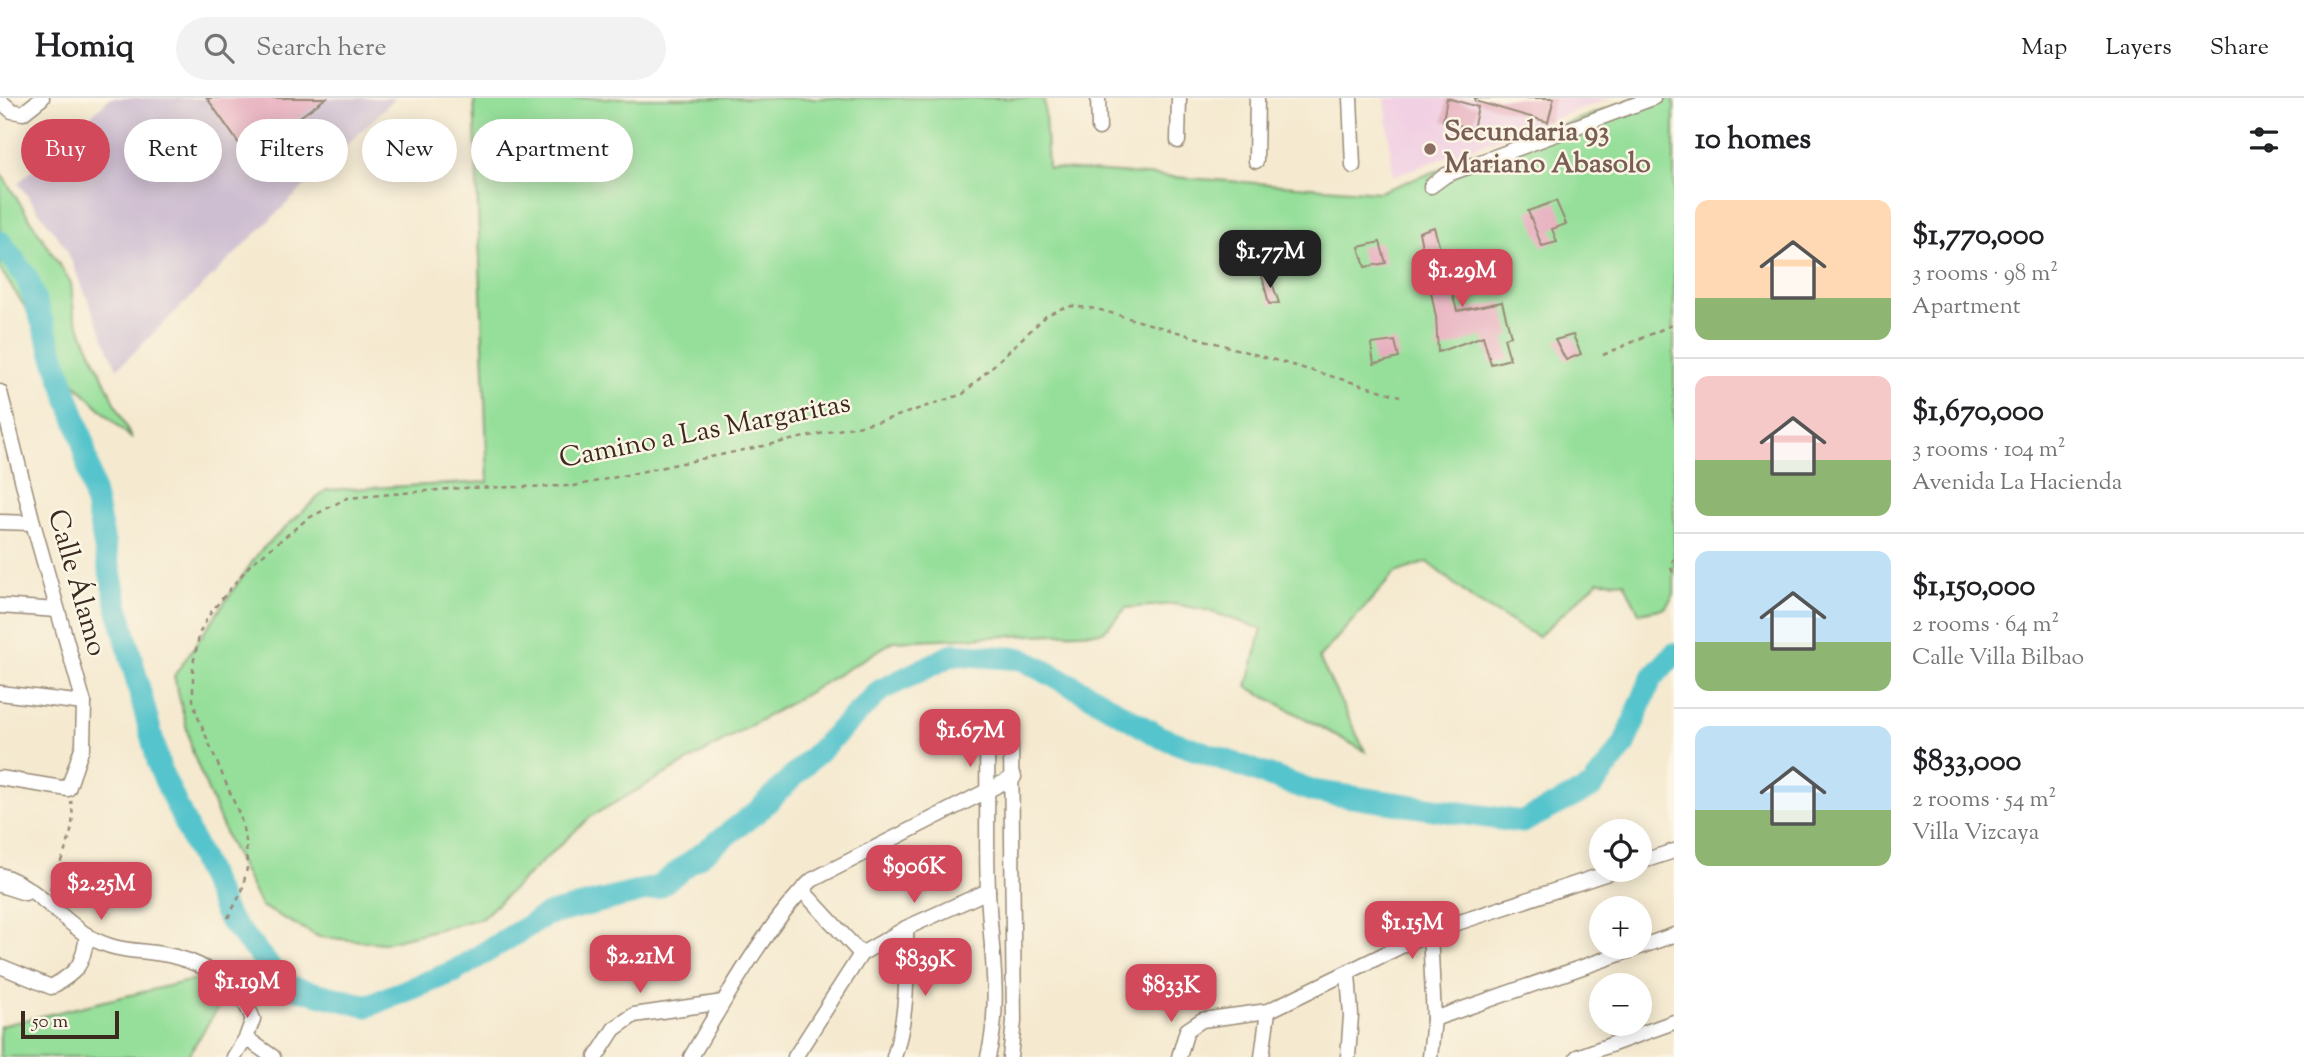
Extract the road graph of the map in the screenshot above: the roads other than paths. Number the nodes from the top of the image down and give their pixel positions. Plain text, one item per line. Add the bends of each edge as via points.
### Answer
1 (42, 98) edge
2 (1098, 98) edge
3 (1179, 98) edge
4 (1257, 98) edge
5 (1350, 98) edge
6 (1653, 98) edge
7 (0, 102) edge
8 (1099, 128) dead end
9 (1178, 141) dead end
10 (1256, 161) dead end
11 (1353, 166) dead end
12 (1431, 186) dead end
13 (0, 392) edge
14 (5, 435) edge
15 (0, 522) edge
16 (33, 523) junction
17 (0, 606) edge
18 (57, 610) junction
19 (0, 693) edge
20 (84, 703) junction
21 (1011, 746) dead end
22 (987, 748) dead end
23 (1014, 777) junction
24 (0, 778) edge
25 (988, 788) junction
26 (1674, 851) edge
27 (1652, 858) edge
28 (0, 874) edge
29 (1589, 879) edge
30 (0, 885) edge
31 (802, 890) junction
32 (988, 891) junction
33 (40, 899) junction
34 (906, 928) junction
35 (1430, 932) junction
36 (87, 935) junction
37 (1674, 935) edge
38 (861, 954) junction
39 (0, 966) edge
40 (1348, 973) junction
41 (723, 1002) junction
42 (1268, 1012) junction
43 (1434, 1019) junction
44 (1674, 1022) edge
45 (246, 1038) junction
46 (272, 1056) edge
47 (234, 1057) edge
48 (596, 1057) edge
49 (691, 1057) edge
50 (795, 1057) edge
51 (894, 1057) edge
52 (988, 1057) edge
53 (1010, 1057) edge
54 (1179, 1057) edge
55 (1262, 1057) edge
56 (1348, 1057) edge
57 (1430, 1057) edge
58 (1577, 1057) edge

1 - 7 street via 27,111 12,111
2 - 8 street
3 - 9 street
4 - 10 street
5 - 11 street
6 - 12 street via 1446,175
13 - 14 street, Calle Álamo
14 - 16 street, Calle Álamo
15 - 16 street
16 - 18 street, Calle Álamo
17 - 18 street
18 - 20 street, Calle Álamo
19 - 20 street
20 - 24 street, Calle Álamo via 83,745 68,789
21 - 23 street
22 - 25 street
23 - 25 street
23 - 53 street
25 - 31 street via 812,880
25 - 32 street
26 - 27 street
28 - 33 street
29 - 35 street
30 - 33 street
31 - 38 street
31 - 41 street
32 - 34 street
32 - 52 street via 995,961 995,1012
33 - 36 street
34 - 38 street
34 - 51 street via 908,990
35 - 40 street
35 - 43 street
36 - 39 street via 83,961 69,977 51,987
36 - 45 street via 120,951 198,964 247,1002 253,1019
37 - 43 street
38 - 50 street
40 - 42 street
40 - 56 street
41 - 48 street via 634,1015 614,1029
41 - 49 street
42 - 54 street via 1202,1020 1187,1030
42 - 55 street
43 - 57 street
44 - 58 street
45 - 46 street
45 - 47 street

